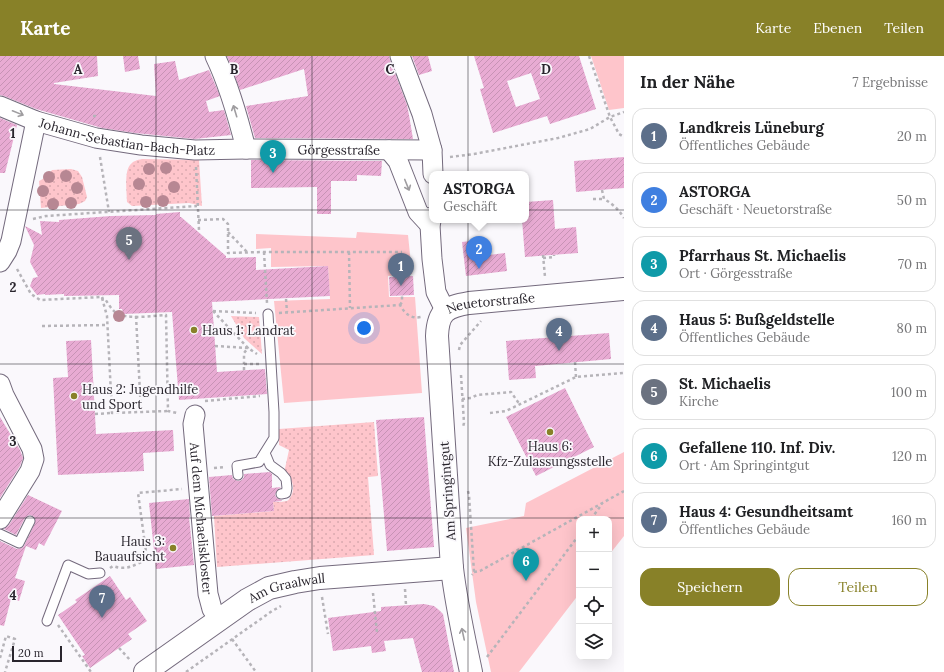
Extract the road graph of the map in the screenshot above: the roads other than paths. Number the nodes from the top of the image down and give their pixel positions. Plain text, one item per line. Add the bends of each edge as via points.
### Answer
1 (215, 56) edge
2 (400, 56) edge
3 (0, 106) edge
4 (36, 121) junction
5 (246, 149) junction
6 (389, 150) junction
7 (432, 150) junction
8 (433, 171) edge
9 (429, 220) edge
10 (431, 223) edge
11 (7, 255) edge
12 (624, 289) edge
13 (445, 310) junction
14 (268, 314) road end
15 (0, 384) edge
16 (194, 415) road end
17 (265, 453) junction
18 (237, 470) road end
19 (281, 494) dead end
20 (0, 520) edge
21 (30, 521) dead end
22 (0, 534) edge
23 (100, 573) road end
24 (462, 573) junction
25 (49, 617) road end
26 (219, 619) junction
27 (478, 666) edge
28 (145, 672) edge

5 -> 1 street
2 - 7 street via 422,114
3 -> 4 street
4 - 5 street, Johann-Sebastian-Bach-Platz via 96,138 141,145 195,150
4 - 11 street, Johann-Sebastian-Bach-Platz
5 - 6 street, Görgesstraße
6 - 7 street, Görgesstraße
6 -> 9 street, Neuetorstraße via 398,161 418,212
7 - 8 street
10 - 13 street, Neuetorstraße via 436,292
12 - 13 main road, Neuetorstraße via 458,304
13 - 24 main road, Am Springintgut via 437,325 437,336
14 - 17 lane via 267,363 274,412 274,438
15 - 20 street via 32,449 34,459 30,471
16 - 26 street, Auf dem Michaeliskloster via 208,594 212,609
17 - 18 lane via 259,462
17 - 19 lane via 270,465 286,479 286,493
21 - 22 lane via 19,543
23 - 25 lane via 88,574 68,565
24 - 26 main road, Am Graalwall via 320,578 295,582 269,588
27 -> 24 main road, Am Springintgut via 459,612 454,584
26 - 28 main road, Am Graalwall

